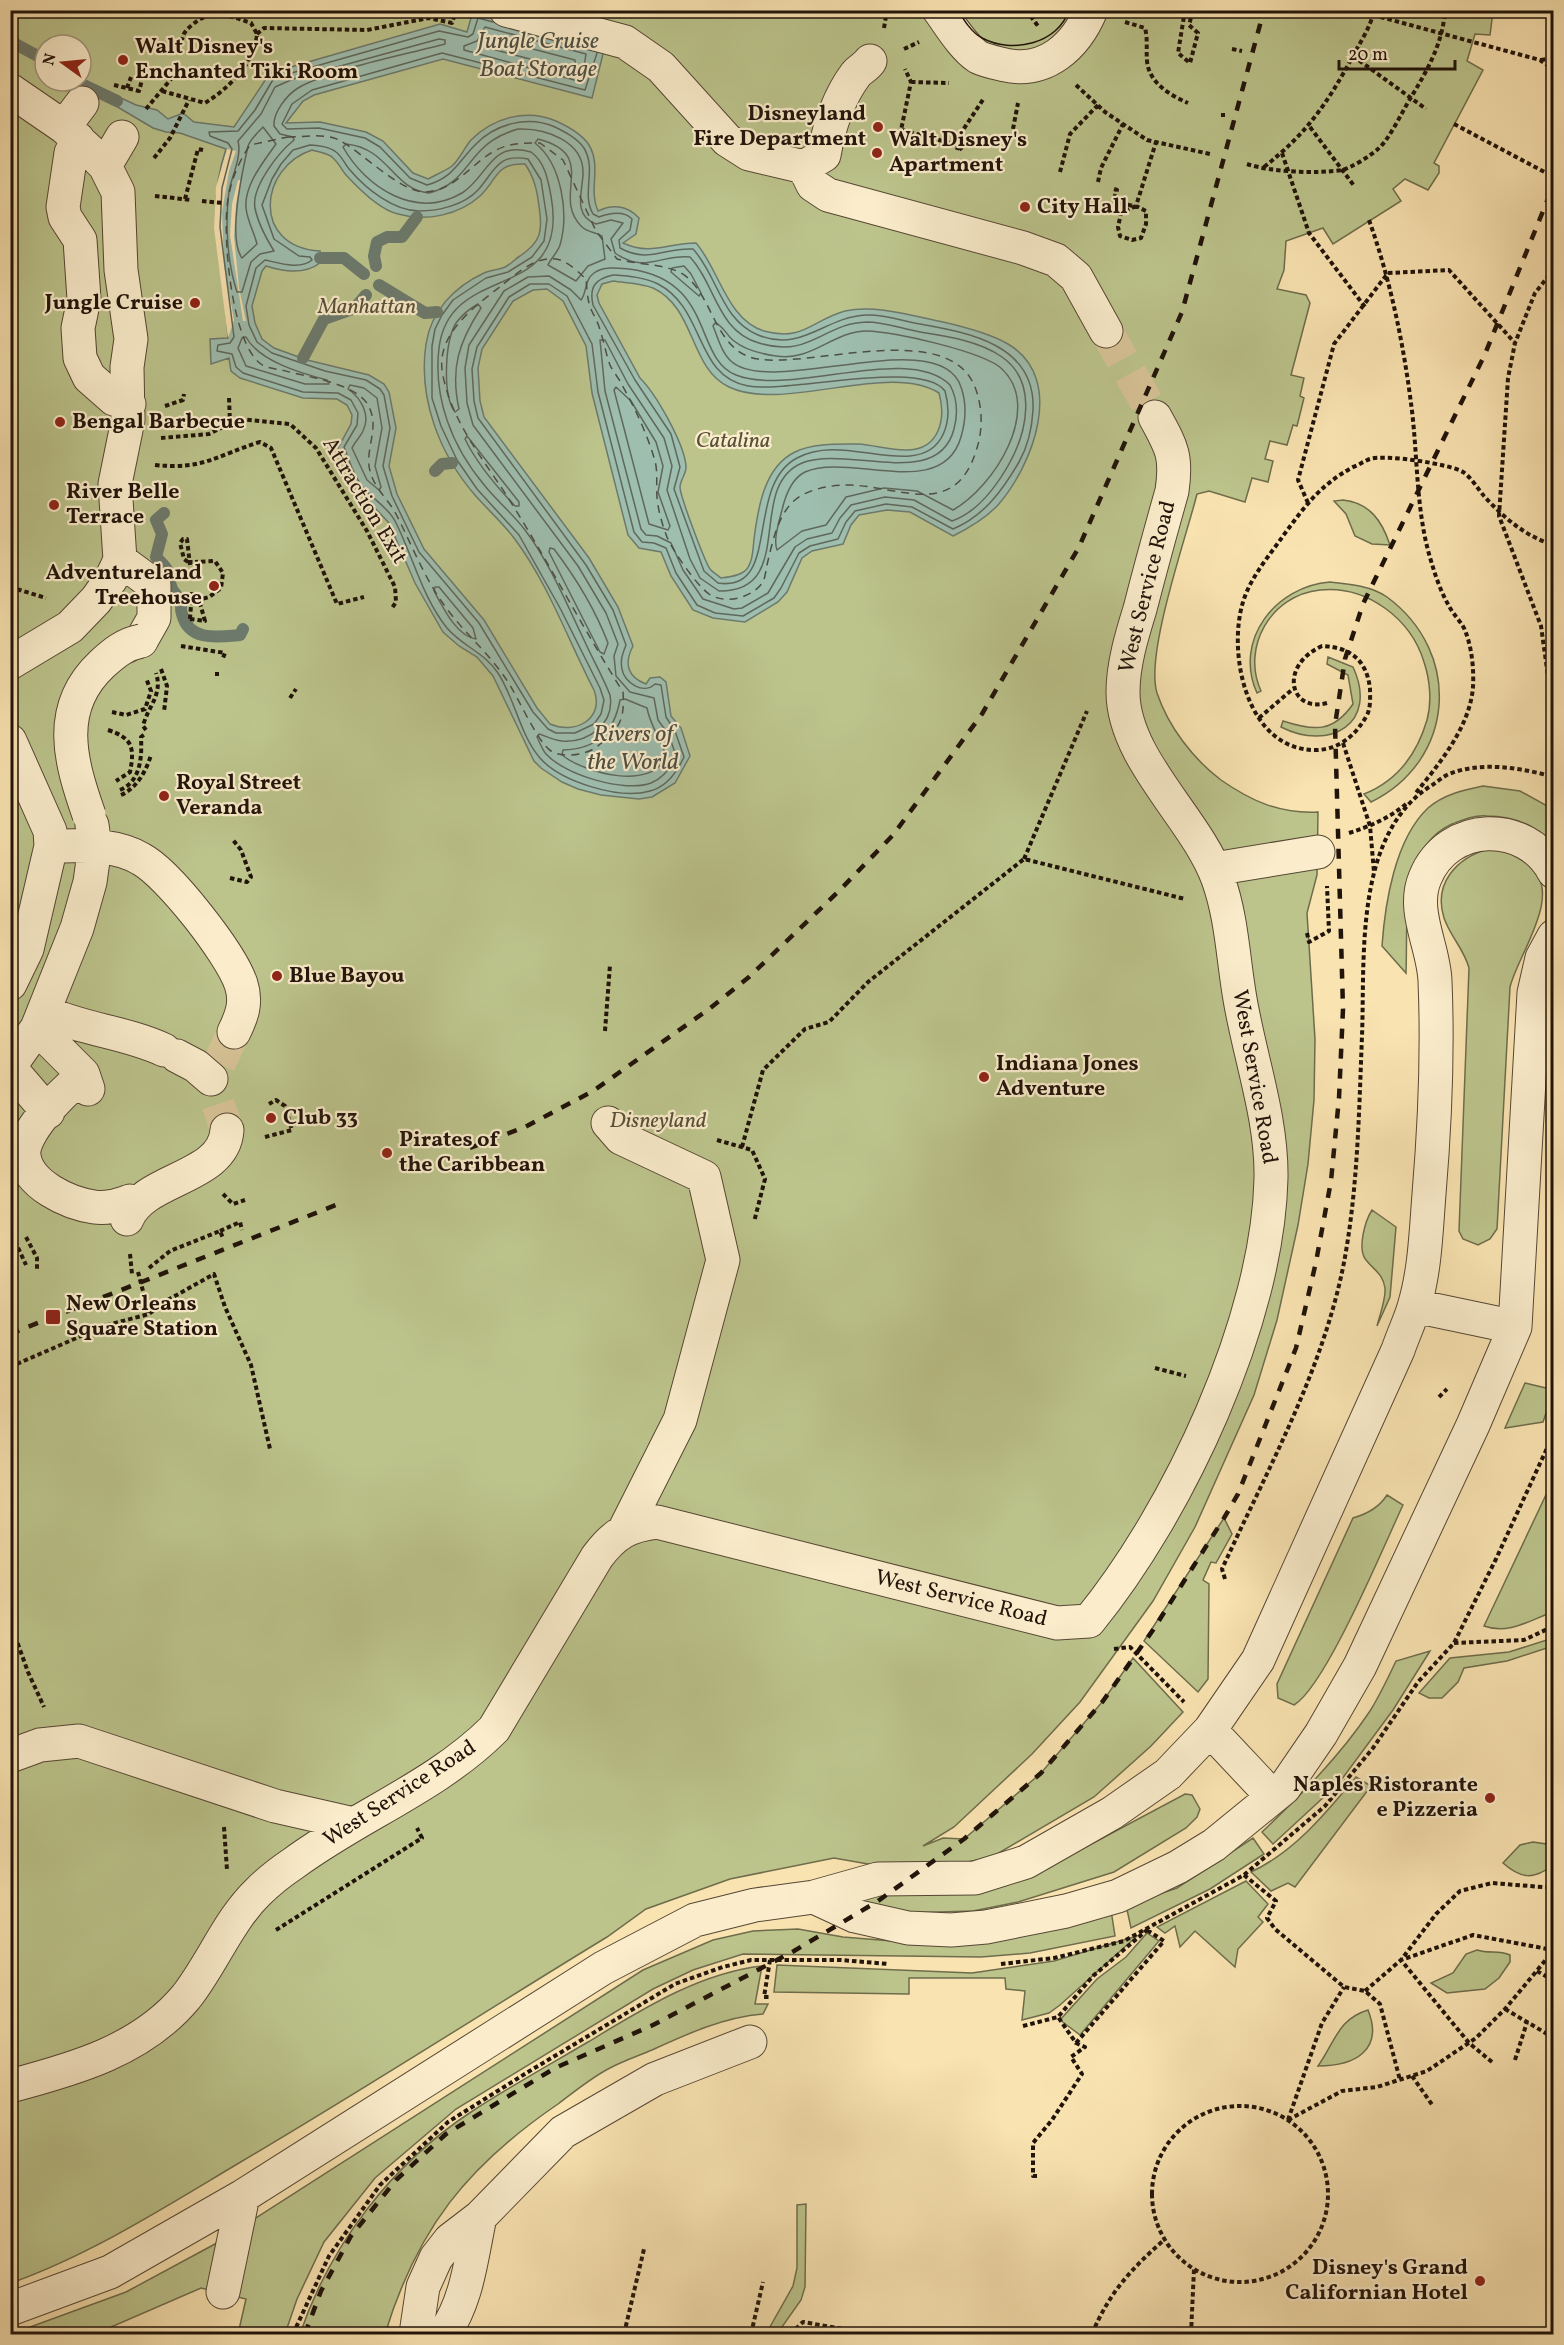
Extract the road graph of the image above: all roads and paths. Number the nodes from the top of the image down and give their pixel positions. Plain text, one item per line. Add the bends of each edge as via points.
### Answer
1 (20, 10) edge
2 (32, 10) edge
3 (456, 10) edge
4 (506, 10) edge
5 (887, 10) edge
6 (939, 10) edge
7 (1026, 10) edge
8 (1091, 10) edge
9 (1185, 10) edge
10 (1193, 10) edge
11 (1445, 10) edge
12 (1373, 13) edge
13 (883, 27) dead end
14 (1043, 32) dead end
15 (257, 34) junction
16 (1443, 34) junction
17 (182, 40) dead end
18 (1148, 41) dead end
19 (1232, 49) dead end
20 (1242, 51) dead end
21 (1353, 56) junction
22 (1554, 58) edge
23 (1540, 60) junction
24 (870, 61) dead end
25 (1554, 70) edge
26 (130, 76) dead end
27 (1070, 78) dead end
28 (171, 79) dead end
29 (142, 80) dead end
30 (911, 81) dead end
31 (10, 90) edge
32 (162, 91) junction
33 (986, 95) dead end
34 (1018, 96) dead end
35 (154, 99) dead end
36 (1410, 99) junction
37 (189, 100) junction
38 (1188, 103) dead end
39 (1098, 105) junction
40 (1426, 109) dead end
41 (74, 116) junction
42 (1123, 124) junction
43 (1454, 124) dead end
44 (1310, 127) junction
45 (1013, 129) dead end
46 (122, 137) dead end
47 (170, 138) dead end
48 (1156, 142) junction
49 (203, 150) dead end
50 (1282, 153) junction
51 (1210, 154) dead end
52 (1247, 164) dead end
53 (105, 166) junction
54 (804, 167) junction
55 (1264, 168) junction
56 (1342, 170) junction
57 (1289, 171) junction
58 (1060, 172) dead end
59 (1554, 177) edge
60 (1098, 182) dead end
61 (1355, 187) dead end
62 (1114, 189) dead end
63 (185, 199) dead end
64 (202, 201) dead end
65 (223, 203) dead end
66 (1135, 206) junction
67 (1369, 220) dead end
68 (1554, 269) edge
69 (121, 270) junction
70 (83, 273) junction
71 (1388, 273) junction
72 (1364, 306) junction
73 (1106, 331) tunnel mouth
74 (1515, 344) junction
75 (229, 398) dead end
76 (129, 404) junction
77 (1155, 417) tunnel mouth
78 (230, 423) junction
79 (155, 438) dead end
80 (1415, 459) junction
81 (145, 464) dead end
82 (1308, 503) junction
83 (1499, 512) junction
84 (1554, 545) edge
85 (120, 560) junction
86 (191, 563) junction
87 (10, 586) edge
88 (192, 591) dead end
89 (352, 592) dead end
90 (355, 597) dead end
91 (364, 597) dead end
92 (52, 600) dead end
93 (199, 600) junction
94 (188, 603) dead end
95 (392, 608) dead end
96 (176, 643) dead end
97 (223, 658) dead end
98 (10, 663) edge
99 (162, 670) dead end
100 (1294, 688) junction
101 (296, 689) dead end
102 (290, 698) dead end
103 (1327, 703) dead end
104 (1088, 708) dead end
105 (164, 712) dead end
106 (1259, 718) junction
107 (1554, 719) edge
108 (1343, 742) junction
109 (13, 745) edge
110 (151, 755) dead end
111 (1554, 777) edge
112 (124, 794) dead end
113 (1413, 798) junction
114 (10, 805) edge
115 (1370, 826) junction
116 (1349, 833) junction
117 (233, 840) dead end
118 (1349, 842) dead end
119 (51, 846) junction
120 (95, 846) junction
121 (1024, 859) junction
122 (1322, 863) junction
123 (1214, 869) junction
124 (1554, 872) edge
125 (1374, 875) junction
126 (230, 878) dead end
127 (1190, 894) dead end
128 (1306, 933) dead end
129 (1554, 936) edge
130 (610, 965) dead end
131 (10, 984) edge
132 (41, 1020) junction
133 (605, 1031) dead end
134 (234, 1032) tunnel mouth
135 (10, 1067) edge
136 (269, 1104) dead end
137 (48, 1112) junction
138 (608, 1123) dead end
139 (265, 1137) dead end
140 (742, 1147) dead end
141 (242, 1230) dead end
142 (220, 1231) junction
143 (26, 1237) dead end
144 (223, 1238) dead end
145 (15, 1240) dead end
146 (131, 1264) dead end
147 (26, 1265) dead end
148 (149, 1268) dead end
149 (37, 1269) dead end
150 (138, 1272) dead end
151 (132, 1274) dead end
152 (1414, 1306) junction
153 (149, 1314) junction
154 (1515, 1327) junction
155 (10, 1367) edge
156 (1554, 1433) edge
157 (270, 1449) dead end
158 (625, 1528) junction
159 (1225, 1579) dead end
160 (1554, 1626) edge
161 (1454, 1643) junction
162 (1147, 1662) dead end
163 (1160, 1677) dead end
164 (1210, 1730) junction
165 (10, 1756) edge
166 (1347, 1781) dead end
167 (1273, 1797) junction
168 (412, 1819) dead end
169 (354, 1824) junction
170 (1244, 1875) dead end
171 (1554, 1888) edge
172 (814, 1897) junction
173 (1152, 1926) dead end
174 (1147, 1930) junction
175 (274, 1932) dead end
176 (1553, 1950) edge
177 (770, 1960) dead end
178 (1401, 1960) junction
179 (1537, 1971) junction
180 (1554, 1981) edge
181 (1344, 1987) junction
182 (1365, 1991) junction
183 (771, 1997) dead end
184 (1505, 2009) junction
185 (1058, 2017) junction
186 (1527, 2022) junction
187 (1023, 2026) dead end
188 (1554, 2038) edge
189 (750, 2042) dead end
190 (1076, 2043) junction
191 (1469, 2043) junction
192 (1515, 2060) dead end
193 (1492, 2062) dead end
194 (1412, 2076) junction
195 (1400, 2080) junction
196 (10, 2086) edge
197 (1433, 2106) dead end
198 (1288, 2120) junction
199 (1037, 2176) dead end
200 (243, 2196) junction
201 (480, 2217) junction
202 (1164, 2240) junction
203 (644, 2249) dead end
204 (1194, 2269) junction
205 (763, 2282) dead end
206 (223, 2292) dead end
207 (10, 2309) edge
208 (416, 2334) edge
209 (444, 2334) edge
210 (624, 2334) edge
211 (752, 2334) edge
212 (790, 2334) edge
213 (872, 2334) edge
214 (1092, 2334) edge
215 (1191, 2334) edge

1 - 2 path via 30,16
3 - 15 path via 452,23 429,18 367,30 264,28
4 - 54 street via 625,42 661,67 727,140 749,154
5 - 13 path
6 - 8 street via 979,57 1023,68 1061,54
7 - 14 path
9 - 10 path via 1178,53 1190,63 1198,33 1189,25
11 - 16 path
12 - 16 path
12 - 21 path
15 - 17 path via 251,23 220,14 207,15 187,29
15 - 37 path via 247,60 229,88 205,103
16 - 23 path
16 - 36 path
18 - 38 path via 1149,70 1157,84
19 - 20 path
21 - 36 path
21 - 44 path
22 - 23 path
23 - 25 path
24 - 54 street via 857,74 838,106 828,130 824,155
26 - 29 path via 128,88 139,91
27 - 39 path
28 - 32 path
30 - 33 path via 901,132 959,148 963,130
31 - 41 street
32 - 35 path
32 - 37 path
34 - 45 path
36 - 40 path
36 - 56 path via 1379,148
37 - 47 path
39 - 42 path
39 - 58 path via 1070,134
41 - 53 street
41 - 70 street via 63,207 80,240
42 - 48 path
42 - 60 path
43 - 59 path
44 - 50 path
44 - 56 path
46 - 53 street
48 - 51 path
48 - 66 path
49 - 63 path via 198,149
50 - 55 path
50 - 57 path
52 - 55 path
53 - 69 street via 118,192
54 - 73 street via 813,185 828,195 1056,260 1076,277
55 - 57 path
56 - 57 path
56 - 61 path
57 - 72 path via 1310,233
62 - 66 path via 1117,190 1113,201
64 - 65 path
66 - 66 path via 1146,211 1147,219 1141,238 1132,240 1120,236 1118,227 1121,213
67 - 71 path
68 - 74 path via 1535,293
69 - 70 street
69 - 76 street via 131,339
70 - 76 street via 80,358 89,377 114,399
71 - 72 path
71 - 74 path via 1449,270
71 - 80 path via 1412,413
72 - 82 path via 1334,344 1298,480
74 - 83 path via 1508,378
75 - 78 path
76 - 85 street via 115,484
77 - 123 street, West Service Road via 1174,456 1172,491 1130,644 1123,694 1138,746
78 - 79 path, Attraction Exit via 209,434
78 - 95 path, Attraction Exit via 239,419 290,424 305,436 338,483 384,565 395,587 396,602
80 - 82 path via 1371,458 1330,480
80 - 83 path via 1463,472
80 - 113 path via 1432,563 1449,607 1466,631 1473,688 1463,723
81 - 91 path via 201,465 260,442 271,448 337,604
82 - 106 path via 1268,557 1243,600 1238,653 1249,697
83 - 84 path via 1538,541
83 - 107 path via 1541,626
85 - 98 street via 96,600 70,627
85 - 120 street, bridge via 154,585 154,618 141,641 124,646 89,676 76,702 70,746
86 - 86 path via 187,539 183,539 180,543 184,559
86 - 93 path via 215,561 223,573 221,588
87 - 92 path
88 - 93 path, bridge via 190,620 205,621
89 - 90 path
93 - 94 path
96 - 97 path via 225,653
99 - 105 path via 167,686
100 - 103 path via 1305,701
100 - 106 path
100 - 108 path via 1295,668 1322,646 1342,648 1362,662 1369,678 1368,713 1353,735
101 - 102 path
104 - 121 path
106 - 108 path via 1275,738 1298,748 1320,750
108 - 115 path
109 - 114 street
109 - 119 street via 50,831
110 - 112 path via 146,771
111 - 113 path via 1529,770 1477,768 1449,774
113 - 115 path via 1394,814
113 - 125 path via 1384,841
115 - 116 path
115 - 125 path
116 - 118 path
116 - 122 path
117 - 126 path via 251,877 247,882
119 - 120 street
119 - 131 street via 27,949
120 - 132 street via 80,916
120 - 134 street via 142,859 172,885 226,954 241,983 244,1000
121 - 127 path via 1192,901
121 - 140 path via 868,982 829,1022 805,1029 762,1070
122 - 123 street
122 - 128 path via 1329,931 1310,942
123 - 158 street, West Service Road via 1227,904 1240,999 1268,1133 1271,1177 1266,1229 1258,1277 1240,1339 1184,1472 1121,1582 1089,1621 1058,1623 657,1522
124 - 152 street via 1529,843 1506,834 1479,833 1456,841 1437,857 1424,879 1423,921 1435,978 1437,1101 1424,1261
125 - 159 path via 1367,912 1356,1174 1345,1257 1331,1317 1306,1385 1222,1569
129 - 154 street via 1542,958 1534,993
130 - 133 path
132 - 135 street
132 - 137 street via 83,1074 83,1084 60,1095
132 - 137 street via 135,1038 196,1066 219,1094 226,1137 209,1163 168,1183 131,1211 130,1201 114,1207 94,1207 32,1177 24,1155 28,1136
135 - 137 street
136 - 139 path via 276,1101 285,1106 292,1130
138 - 158 street via 621,1138 704,1177 723,1260 680,1420
141 - 142 path via 240,1222
142 - 144 path
142 - 148 path via 170,1251
143 - 149 path
145 - 147 path
146 - 151 path
150 - 153 path
152 - 154 street
152 - 164 street via 1394,1360 1258,1660
153 - 155 path via 104,1326
153 - 157 path via 214,1274 251,1365
154 - 167 street via 1360,1666 1321,1734 1284,1788
156 - 161 path
158 - 169 street, West Service Road via 597,1557 494,1729 449,1768
160 - 161 path via 1524,1640
161 - 166 path via 1418,1682
162 - 163 path
164 - 167 street
164 - 172 street via 1168,1774 1093,1825 1026,1862 975,1878 878,1879
165 - 169 street via 40,1745 79,1741 265,1803
167 - 172 street via 1214,1845 1149,1883 1118,1896 1045,1915 986,1927 908,1928 855,1916
168 - 175 path via 422,1838
169 - 196 street, West Service Road via 294,1862 257,1893 186,1996 162,2022 118,2050 77,2069
170 - 181 path via 1276,1901 1267,1918 1275,1929
171 - 178 path via 1492,1883 1460,1891 1436,1914
172 - 200 street via 755,1905 695,1920 623,1957
173 - 174 path
174 - 185 path via 1093,1976
174 - 190 path via 1164,1941
176 - 178 path via 1473,1935
176 - 179 path
177 - 183 path via 764,1997
178 - 182 path
178 - 191 path
179 - 180 path
179 - 184 path
181 - 182 path
181 - 198 path via 1322,2023
182 - 195 path via 1380,2004
184 - 186 path
184 - 191 path
185 - 187 path
185 - 190 path
186 - 188 path
186 - 192 path
189 - 201 street via 655,2079 563,2132
190 - 199 path via 1085,2047 1071,2057 1082,2073 1033,2143 1033,2176
191 - 193 path
191 - 194 path via 1427,2071
194 - 195 path
194 - 197 path
195 - 198 path via 1342,2091
198 - 202 path via 1266,2108 1235,2104 1205,2112 1179,2128 1162,2151 1152,2180 1153,2211
198 - 204 path via 1317,2149 1328,2178 1328,2210 1317,2238 1298,2262 1271,2278 1240,2283
200 - 206 street
200 - 207 street via 110,2272
201 - 208 street via 450,2240 436,2258 423,2287
201 - 209 street via 465,2295
202 - 204 path
202 - 214 path via 1130,2270 1102,2311
203 - 210 path
204 - 215 path
205 - 211 path
212 - 213 path via 803,2322

